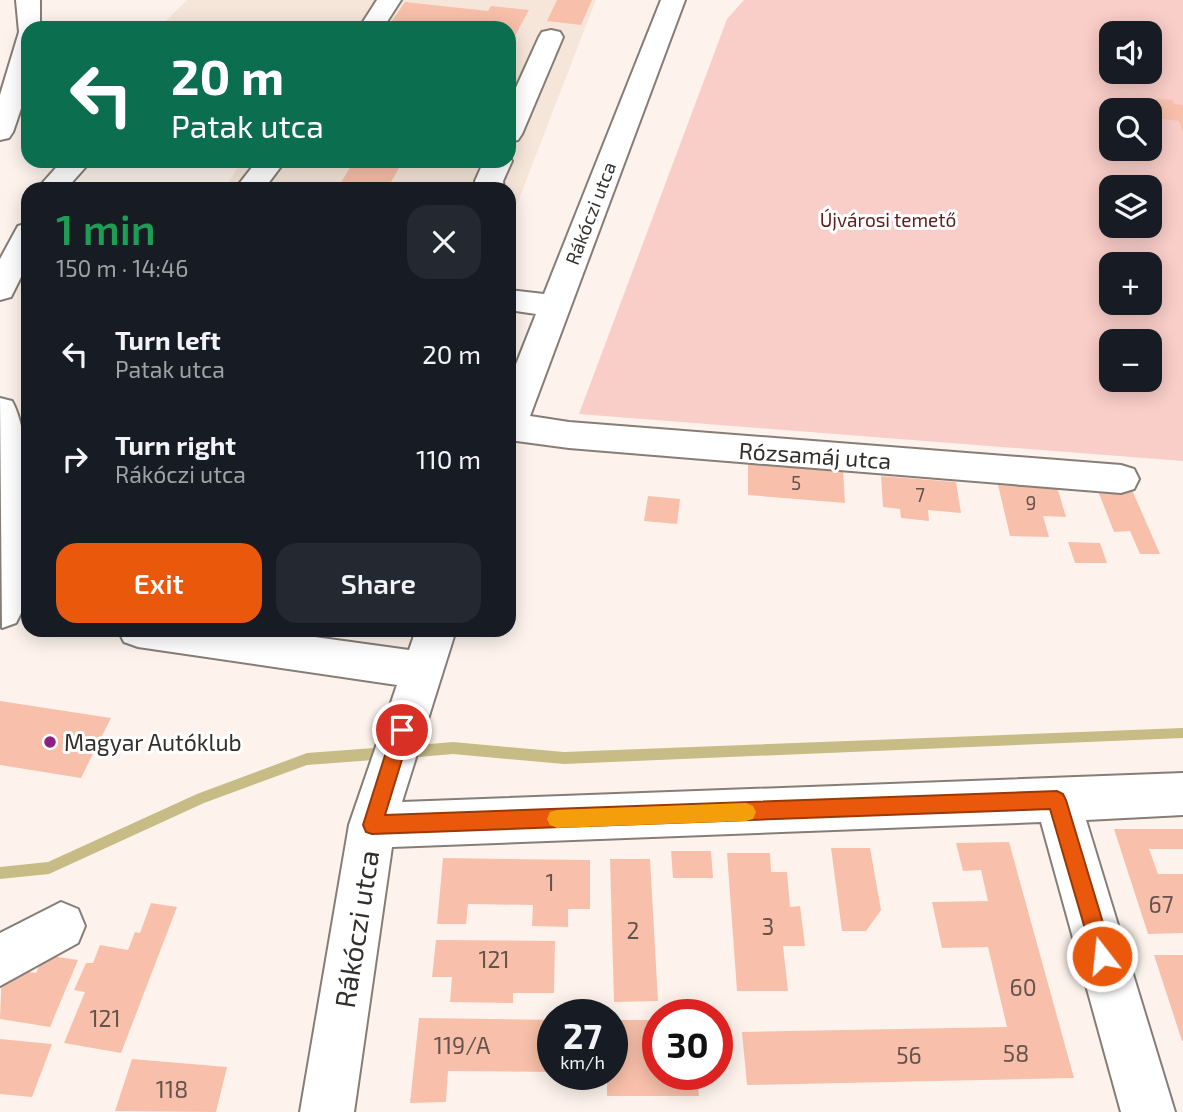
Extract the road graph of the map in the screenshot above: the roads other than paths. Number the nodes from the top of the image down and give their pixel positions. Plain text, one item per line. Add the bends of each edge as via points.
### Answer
1 (28, 0) edge
2 (389, 0) edge
3 (673, 0) edge
4 (29, 21) edge
5 (375, 21) edge
6 (551, 37) dead end
7 (21, 71) edge
8 (516, 118) edge
9 (0, 132) edge
10 (70, 168) edge
11 (266, 168) edge
12 (58, 182) edge
13 (254, 182) edge
14 (21, 246) edge
15 (0, 290) edge
16 (516, 301) edge
17 (554, 306) junction
18 (516, 408) edge
19 (0, 410) edge
20 (516, 428) edge
21 (1121, 479) dead end
22 (10, 612) edge
23 (172, 637) edge
24 (434, 637) edge
25 (416, 688) junction
26 (1183, 794) edge
27 (1057, 800) junction
28 (372, 825) junction
29 (61, 926) dead end
30 (0, 961) edge
31 (327, 1112) edge
32 (1148, 1112) edge

1 - 4 street
2 - 5 street
3 - 17 street, Rákóczi utca
6 - 8 street
7 - 9 street
10 - 12 street
11 - 13 street
14 - 15 street
16 - 17 street
17 - 18 street, Rákóczi utca
19 - 22 street via 8,450
20 - 21 street, Rózsamáj utca
23 - 25 street
24 - 25 street, Rákóczi utca
25 - 28 street, Rákóczi utca
26 - 27 street
27 - 28 street
27 - 32 street
28 - 31 street, Rákóczi utca
29 - 30 street

